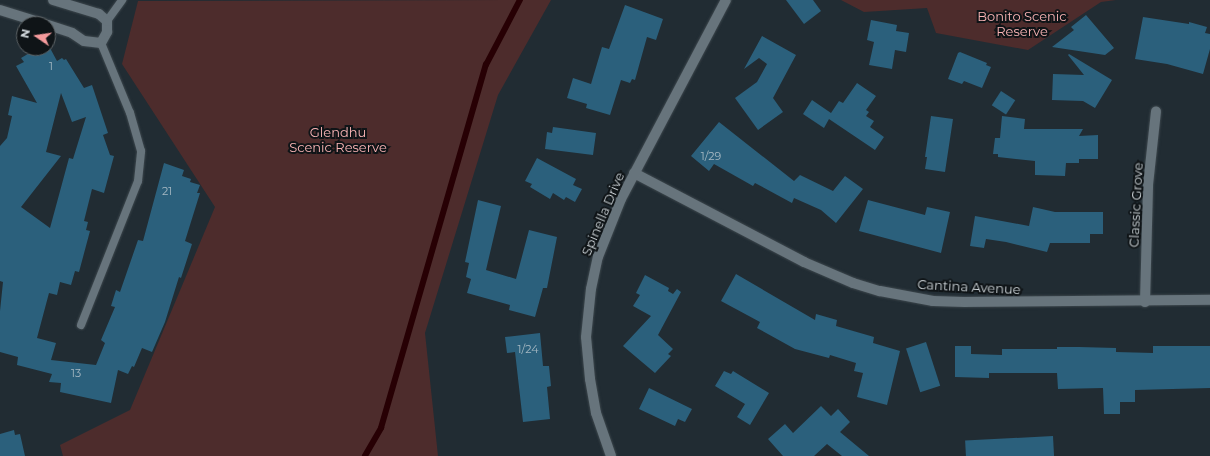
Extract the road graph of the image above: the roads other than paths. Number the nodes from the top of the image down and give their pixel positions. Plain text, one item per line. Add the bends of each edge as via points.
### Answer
1 (53, 0) edge
2 (122, 0) edge
3 (726, 0) edge
4 (0, 10) edge
5 (19, 16) edge
6 (107, 21) junction
7 (56, 28) edge
8 (101, 43) junction
9 (1156, 111) dead end
10 (634, 173) junction
11 (1210, 300) edge
12 (1146, 302) junction
13 (80, 325) dead end
14 (612, 456) edge

1 - 6 street via 99,14
2 - 6 lane
3 - 10 street, Spinella Drive
4 - 5 street
6 - 8 street via 107,32
7 - 8 street via 72,33 84,41
8 - 13 lane via 130,113 141,151 138,181
9 - 12 street, Classic Grove via 1148,185
10 - 12 street, Cantina Avenue via 804,262 853,283 880,291 952,302
10 - 14 street, Spinella Drive via 598,258 586,337 596,413
11 - 12 street, Cantina Avenue

